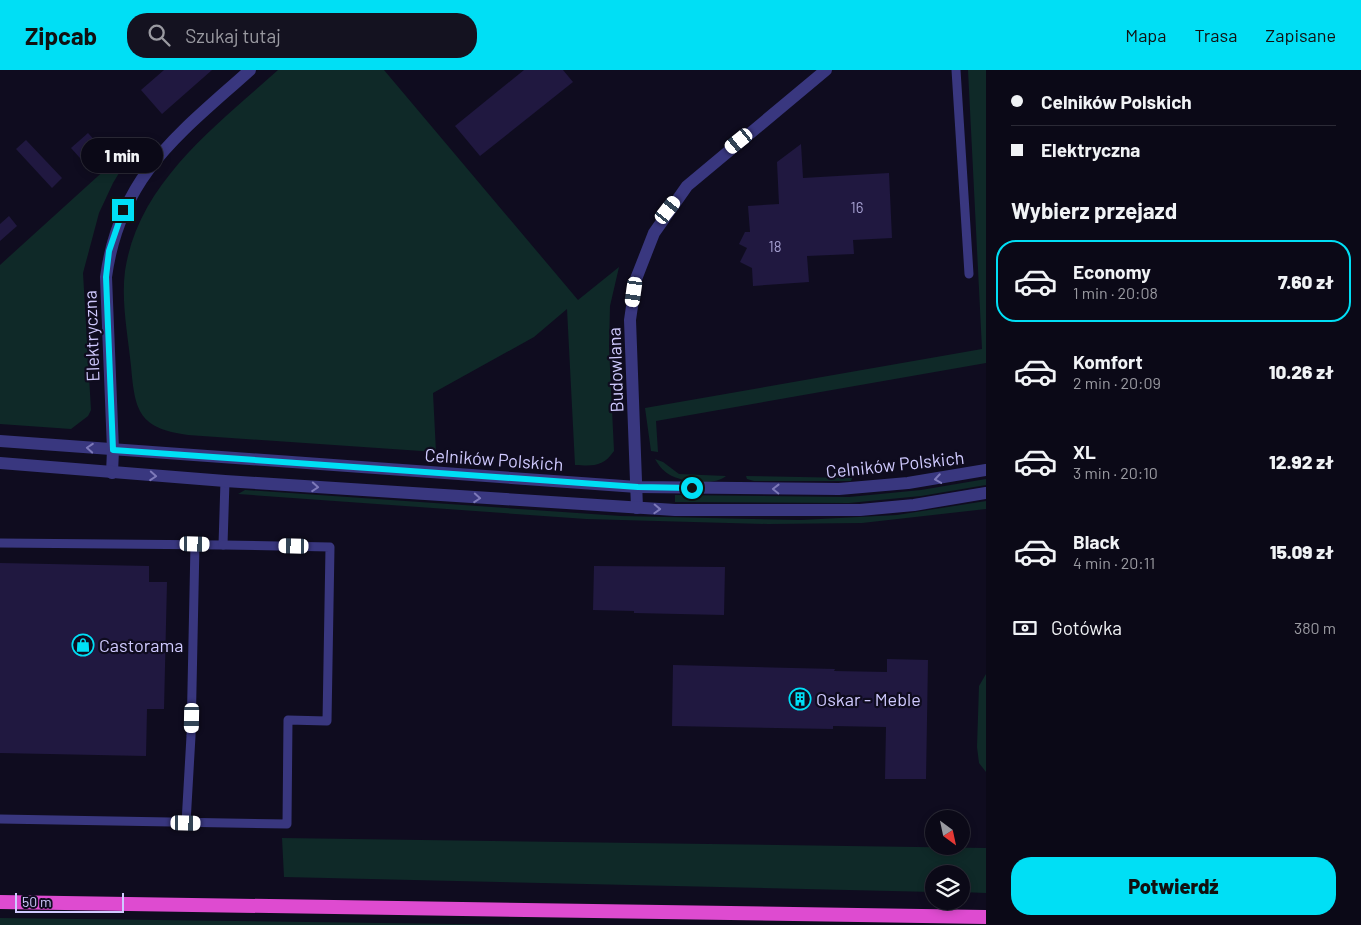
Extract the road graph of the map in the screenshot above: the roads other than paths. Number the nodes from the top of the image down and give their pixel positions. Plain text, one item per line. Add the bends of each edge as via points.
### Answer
1 (250, 70) edge
2 (826, 70) edge
3 (956, 70) edge
4 (969, 274) dead end
5 (0, 441) edge
6 (113, 450) junction
7 (0, 463) edge
8 (986, 470) edge
9 (112, 473) junction
10 (225, 481) junction
11 (638, 487) junction
12 (986, 492) edge
13 (637, 508) junction
14 (0, 543) edge
15 (195, 544) junction
16 (223, 545) junction
17 (0, 820) edge
18 (186, 823) junction
19 (0, 902) edge
20 (986, 917) edge

1 - 6 street, Elektryczna via 156,157 123,210 109,251 106,277
2 - 11 street, Budowlana via 687,186 654,233 636,279 630,320
3 - 4 lane
6 -> 5 street, Celników Polskich
6 - 9 street, Elektryczna
6 - 11 street, Celników Polskich
7 - 9 street
8 -> 11 street, Celników Polskich via 908,483 839,489
9 -> 10 street
10 -> 13 street
10 - 16 lane
11 - 13 street, Budowlana
13 -> 12 street via 838,511 906,506
14 - 15 lane
15 - 16 lane
15 - 18 lane
16 - 18 lane via 330,547 327,721 288,720 287,824
17 - 18 lane
19 - 20 highway

